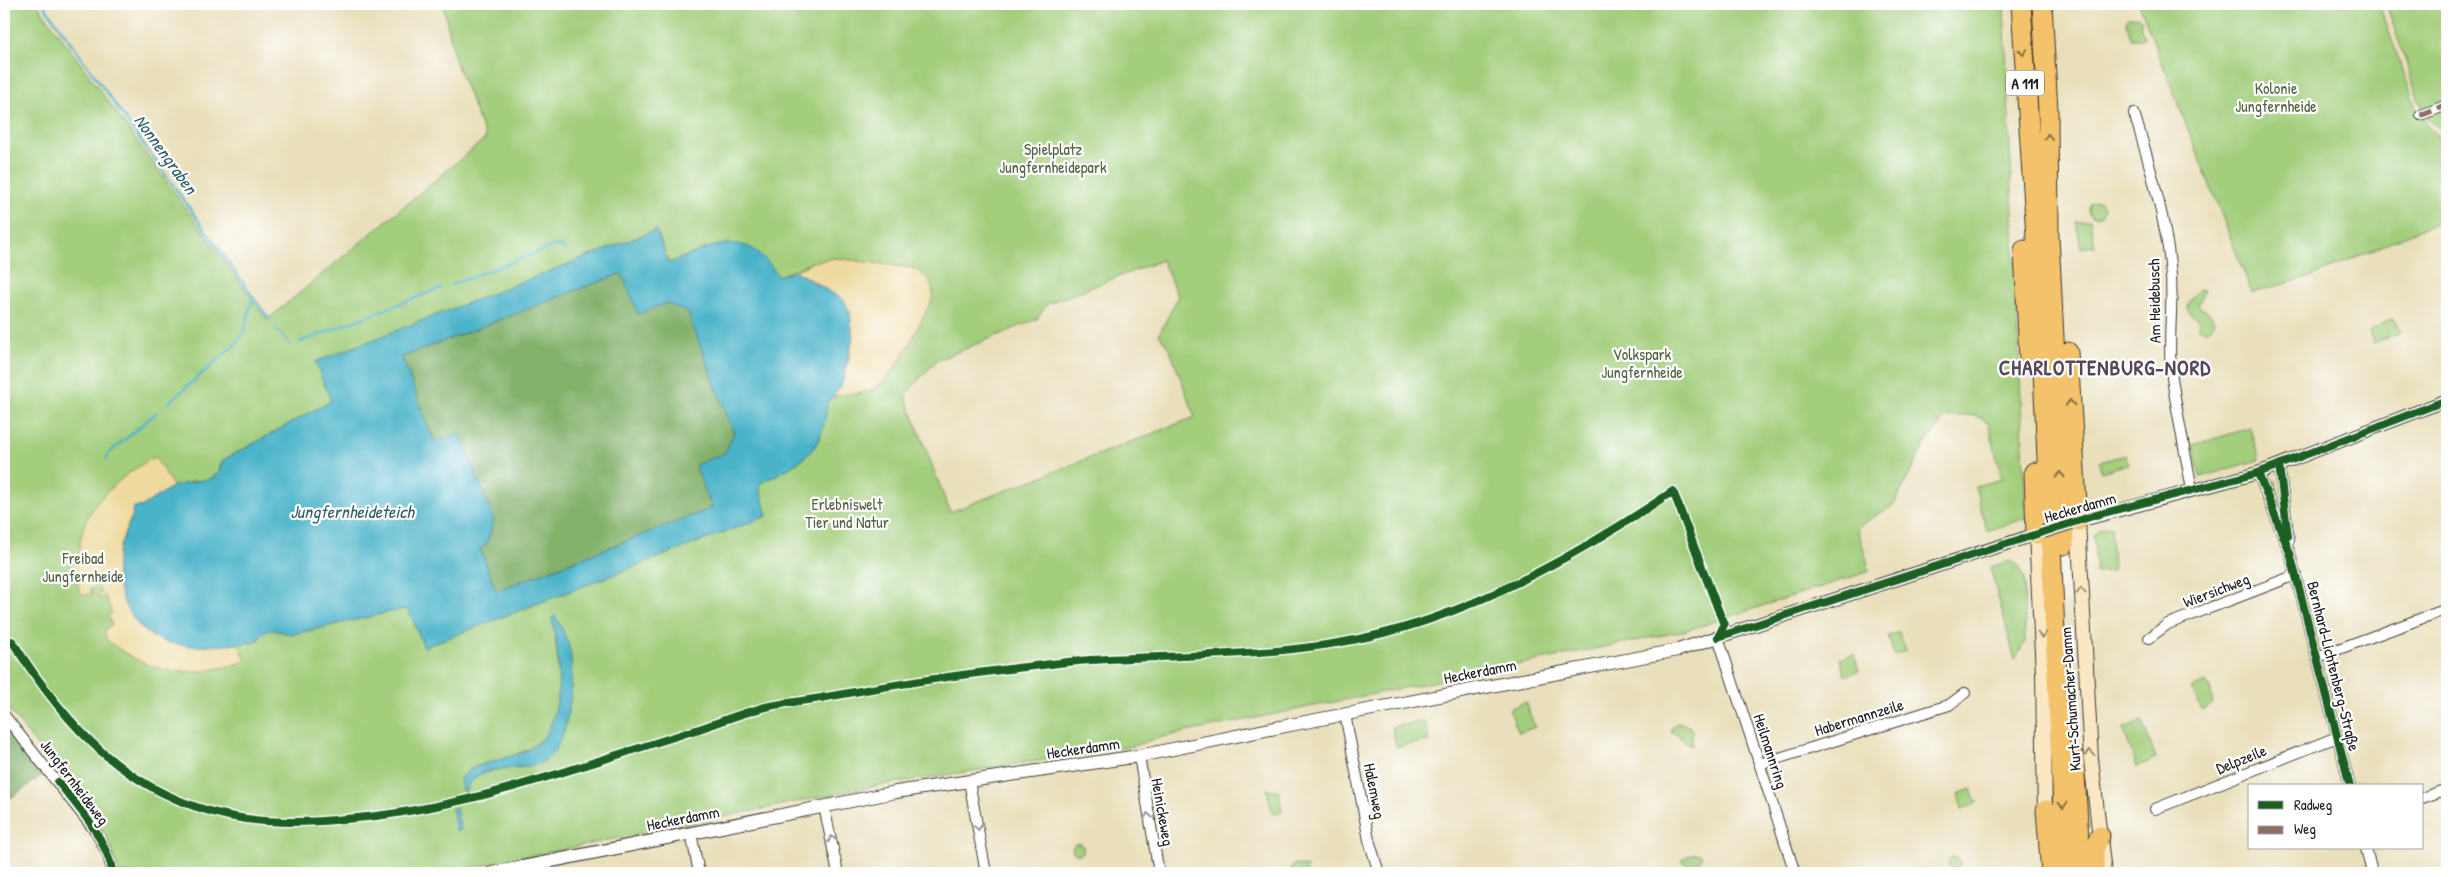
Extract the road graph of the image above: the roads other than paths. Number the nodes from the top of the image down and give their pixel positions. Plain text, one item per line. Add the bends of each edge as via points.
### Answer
1 (2020, 4) edge
2 (2042, 4) edge
3 (2447, 105) edge
4 (2134, 113) dead end
5 (2421, 115) dead end
6 (2030, 162) junction
7 (2048, 186) junction
8 (2447, 400) edge
9 (2279, 465) junction
10 (2258, 473) junction
11 (2192, 490) junction
12 (2074, 522) junction
13 (2040, 533) junction
14 (2290, 553) junction
15 (2296, 575) junction
16 (2447, 609) edge
17 (1718, 637) junction
18 (2149, 638) dead end
19 (2318, 657) junction
20 (1965, 693) dead end
21 (1345, 714) junction
22 (4, 715) edge
23 (2337, 737) junction
24 (1139, 756) junction
25 (1760, 764) junction
26 (969, 781) junction
27 (2349, 784) edge
28 (2447, 789) edge
29 (2424, 797) edge
30 (824, 806) junction
31 (2155, 809) dead end
32 (2046, 810) junction
33 (691, 832) junction
34 (2100, 836) junction
35 (2366, 850) edge
36 (113, 873) edge
37 (492, 873) edge
38 (699, 873) edge
39 (838, 873) edge
40 (986, 873) edge
41 (1159, 873) edge
42 (1379, 873) edge
43 (1795, 873) edge
44 (2043, 873) edge
45 (2051, 873) edge
46 (2066, 873) edge
47 (2081, 873) edge
48 (2094, 873) edge
49 (2104, 873) edge
50 (2372, 873) edge

1 -> 6 highway, A 111
7 -> 2 highway, A 111
3 - 5 street
4 - 11 street, Am Heidebusch via 2169,254 2172,371
6 - 13 highway via 2023,242
6 -> 46 highway, A 111
12 -> 7 highway via 2062,239 2058,202
47 -> 7 highway, A 111
8 - 9 street, Heckerdamm
9 - 10 street, Heckerdamm
9 - 14 street, Bernhard-Lichtenberg-Straße
10 - 11 street, Heckerdamm
10 - 14 street, Bernhard-Lichtenberg-Straße
11 - 12 street, Heckerdamm
12 - 13 street, Heckerdamm, bridge
34 -> 12 main road, Kurt-Schumacher-Damm
13 - 17 street, Heckerdamm
13 -> 32 main road, Kurt-Schumacher-Damm
14 - 15 street, Bernhard-Lichtenberg-Straße
15 - 18 street, Wiersichweg via 2168,624
15 - 19 street, Bernhard-Lichtenberg-Straße
16 - 19 street
17 - 21 street, Heckerdamm via 1678,650
17 - 25 street, Heilmannring
19 - 23 street, Bernhard-Lichtenberg-Straße
20 - 25 street, Habermannzeile via 1950,705
21 - 24 street, Heckerdamm
21 - 42 street, Halemweg via 1369,840
22 - 36 street, Jungfernheideweg via 96,832
23 - 27 street, Bernhard-Lichtenberg-Straße
23 - 31 street, Delpzeile
24 - 26 street, Heckerdamm
41 -> 24 street, Heinickeweg
25 - 43 street, Heilmannring
26 - 30 street, Heckerdamm
26 -> 40 street
28 - 29 street
30 - 33 street, Heckerdamm
39 -> 30 street
32 - 44 main road, Kurt-Schumacher-Damm
32 - 45 highway
33 - 37 street, Heckerdamm
33 - 38 street
34 - 48 highway via 2094,849
34 - 49 main road, Kurt-Schumacher-Damm
35 - 50 street

